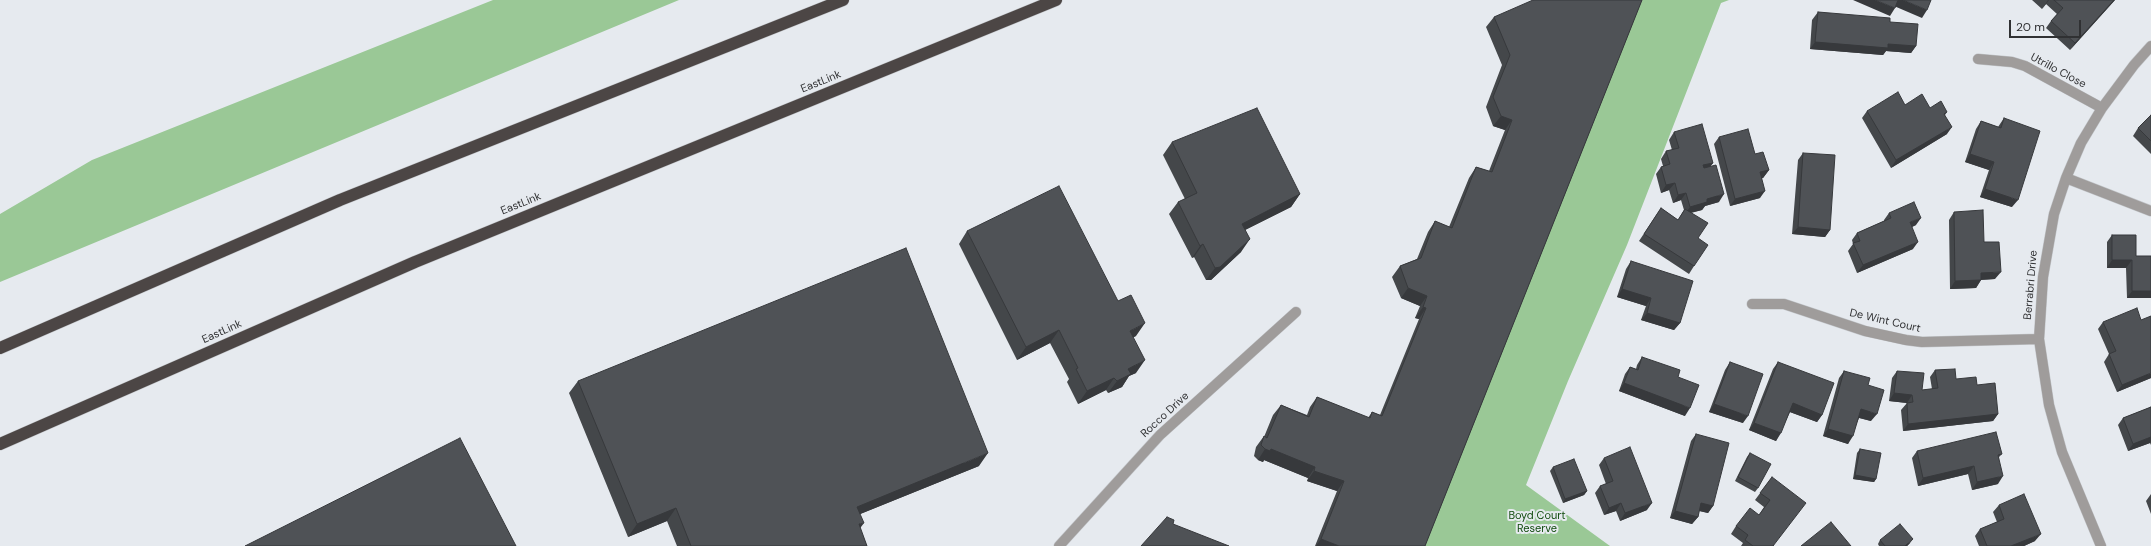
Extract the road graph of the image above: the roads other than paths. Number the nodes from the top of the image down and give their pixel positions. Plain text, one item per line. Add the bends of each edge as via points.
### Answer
1 (844, 0) edge
2 (1056, 0) edge
3 (2151, 46) edge
4 (1978, 59) dead end
5 (2102, 108) junction
6 (2066, 178) junction
7 (340, 200) junction
8 (2151, 211) edge
9 (1752, 304) dead end
10 (1296, 312) dead end
11 (2039, 339) junction
12 (0, 342) edge
13 (0, 348) edge
14 (0, 444) edge
15 (1059, 546) edge
16 (2101, 546) edge

1 - 7 highway
2 - 14 highway, EastLink via 415,262
3 - 5 street, Berrabri Drive
4 - 5 street, Utrillo Close via 2012,62 2025,66
5 - 6 street, Berrabri Drive via 2081,143
6 - 8 street
6 - 11 street, Berrabri Drive via 2054,214 2047,247 2042,277
7 - 12 highway
7 - 13 highway
9 - 11 street, De Wint Court via 1784,304 1865,331 1912,341
10 - 15 street, Rocco Drive via 1155,440
11 - 16 street, Berrabri Drive via 2045,382 2062,452

